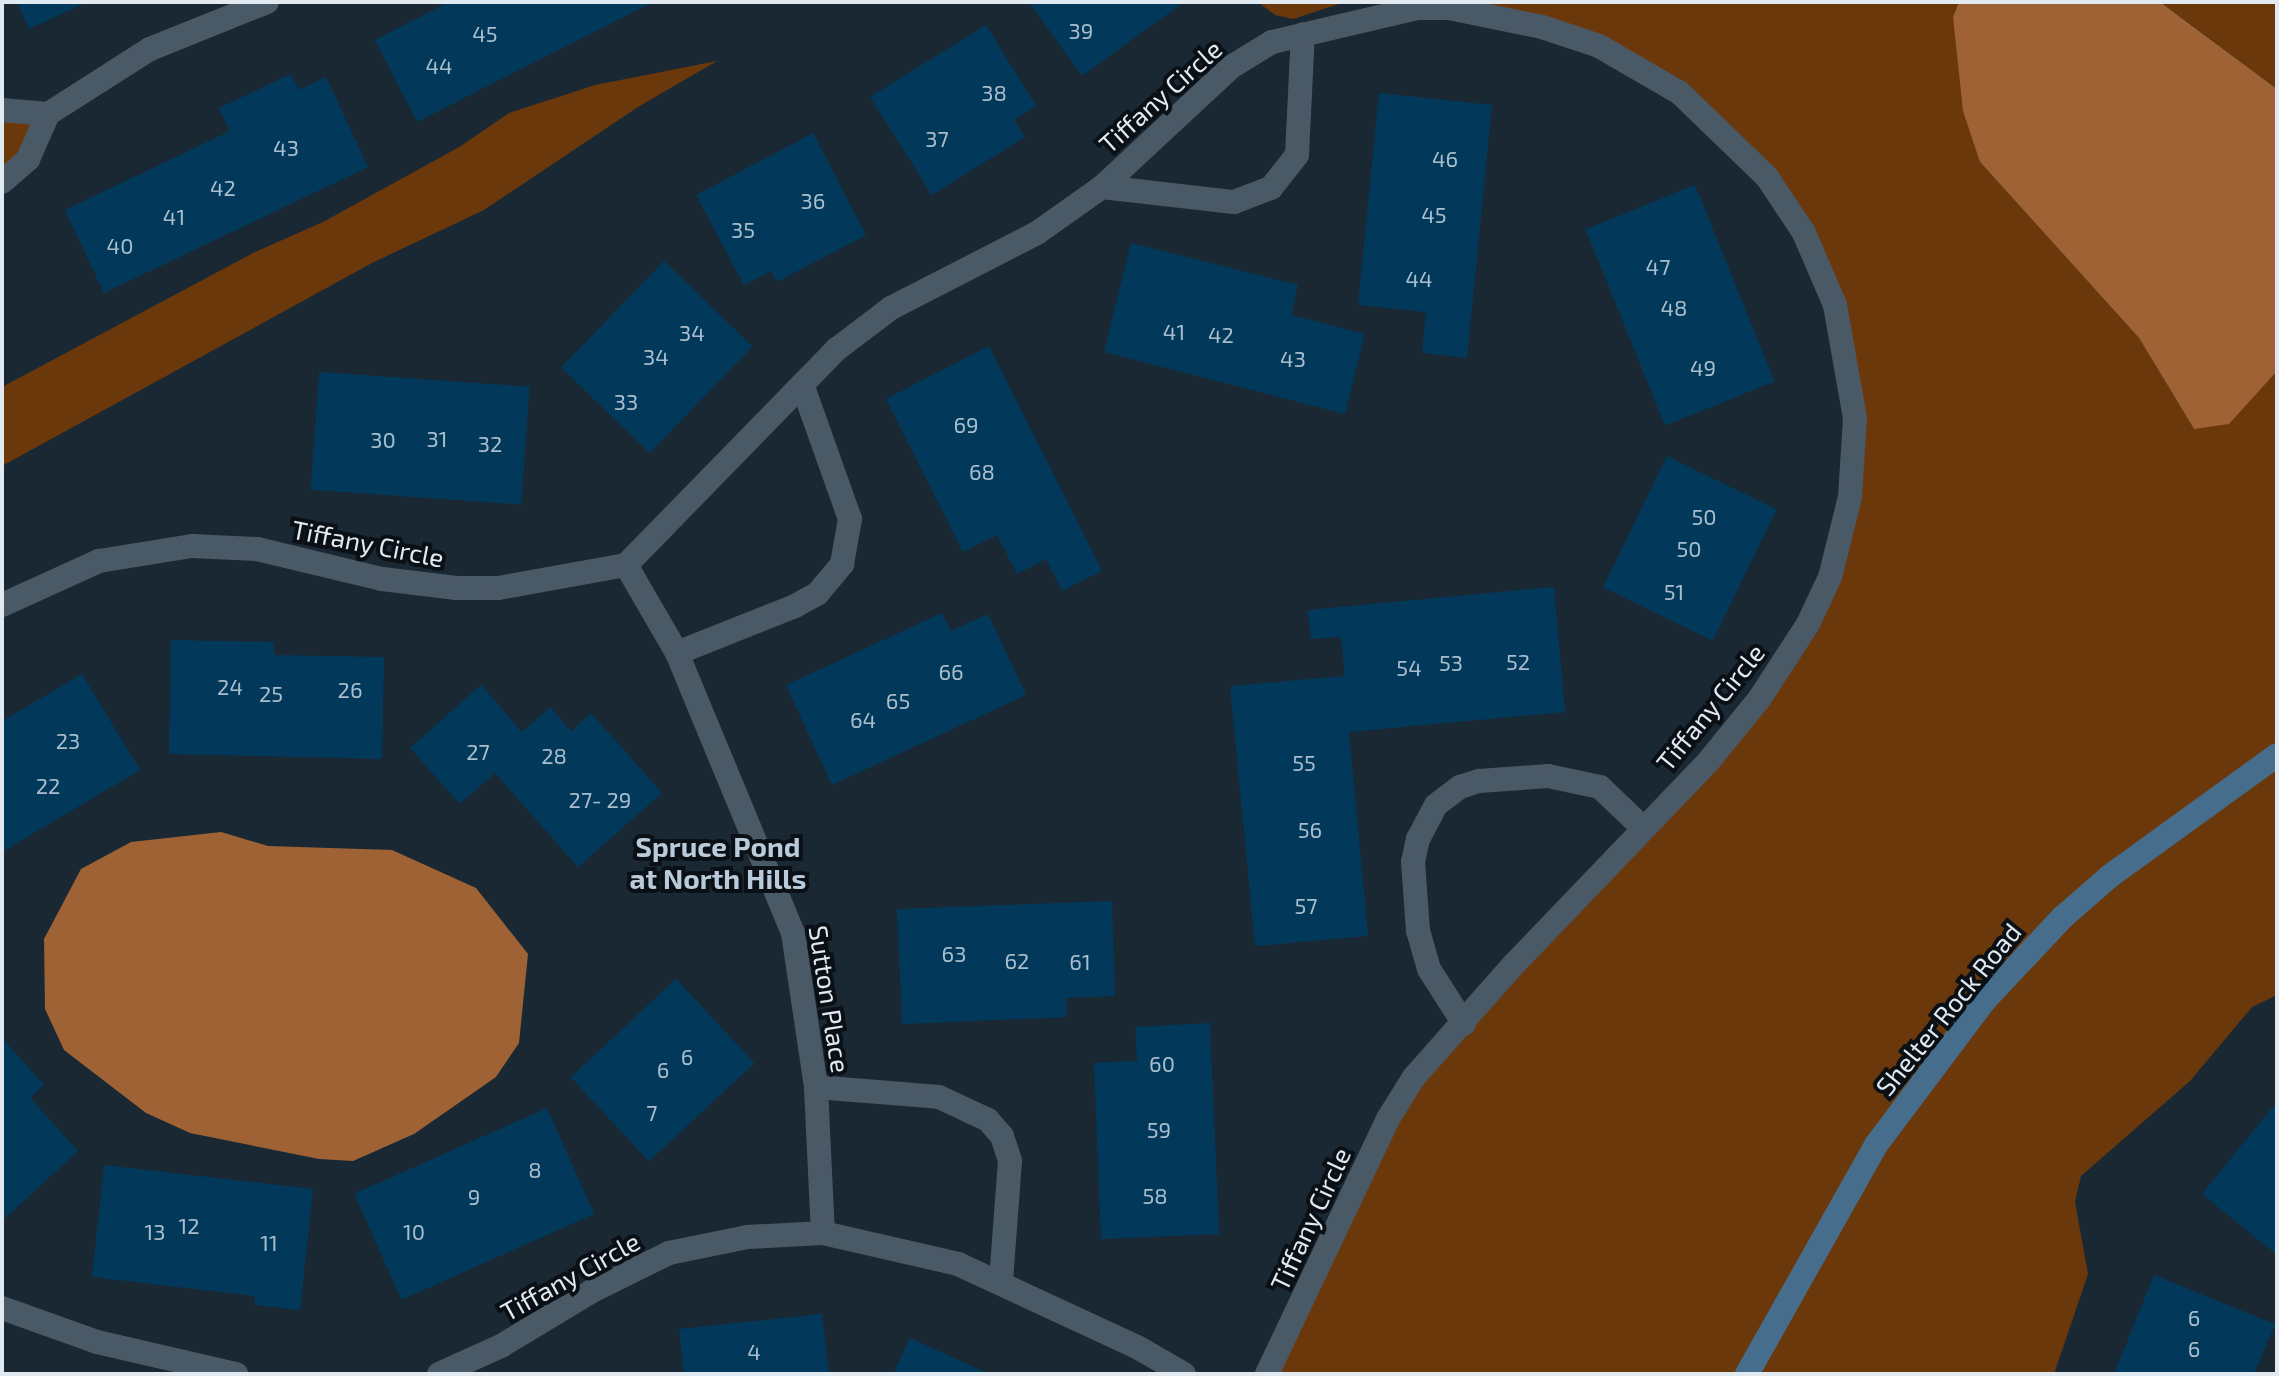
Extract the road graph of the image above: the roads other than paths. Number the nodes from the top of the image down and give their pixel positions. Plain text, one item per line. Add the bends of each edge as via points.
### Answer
1 (267, 2) edge
2 (1416, 5) edge
3 (216, 11) edge
4 (1303, 34) junction
5 (2, 110) edge
6 (48, 114) junction
7 (2, 182) edge
8 (1102, 187) junction
9 (803, 387) junction
10 (626, 565) junction
11 (2, 605) edge
12 (677, 653) junction
13 (2277, 755) edge
14 (1643, 828) junction
15 (1464, 1024) junction
16 (816, 1087) junction
17 (823, 1233) junction
18 (1001, 1281) junction
19 (2, 1308) edge
20 (236, 1374) edge
21 (439, 1374) edge
22 (1184, 1374) edge
23 (1267, 1374) edge
24 (1747, 1374) edge

1 - 3 street
2 - 4 street, Tiffany Circle
2 - 14 street, Tiffany Circle via 1542,27 1599,46 1680,93 1767,177 1804,233 1835,305 1855,418 1850,497 1830,577 1808,624 1760,698
3 - 6 street
4 - 8 street, Tiffany Circle via 1272,42 1231,67
4 - 8 street via 1297,155 1271,188 1234,202
5 - 6 street
6 - 7 street via 28,159
8 - 9 street, Tiffany Circle via 1006,253 891,308 837,349
9 - 10 street, Tiffany Circle
9 - 12 street via 850,519 842,564 818,593 795,606
10 - 11 street, Tiffany Circle via 498,588 456,588 382,579 257,549 192,546 99,561
10 - 12 street, Sutton Place
12 - 16 street, Sutton Place via 793,933 808,1001
13 - 24 main road, Shelter Rock Road via 2110,876 1984,1001 1876,1145
14 - 15 street, Tiffany Circle
14 - 15 street via 1600,787 1548,776 1479,781 1460,787 1436,805 1413,862 1418,931 1429,969
15 - 23 street, Tiffany Circle via 1414,1077 1388,1119
16 - 17 street, Sutton Place
16 - 18 street via 939,1097 988,1120 1002,1136 1010,1161
17 - 18 street, Tiffany Circle via 958,1264
17 - 21 street, Tiffany Circle via 747,1237 669,1253 592,1291 501,1346
18 - 22 street, Tiffany Circle
19 - 20 street via 97,1342

